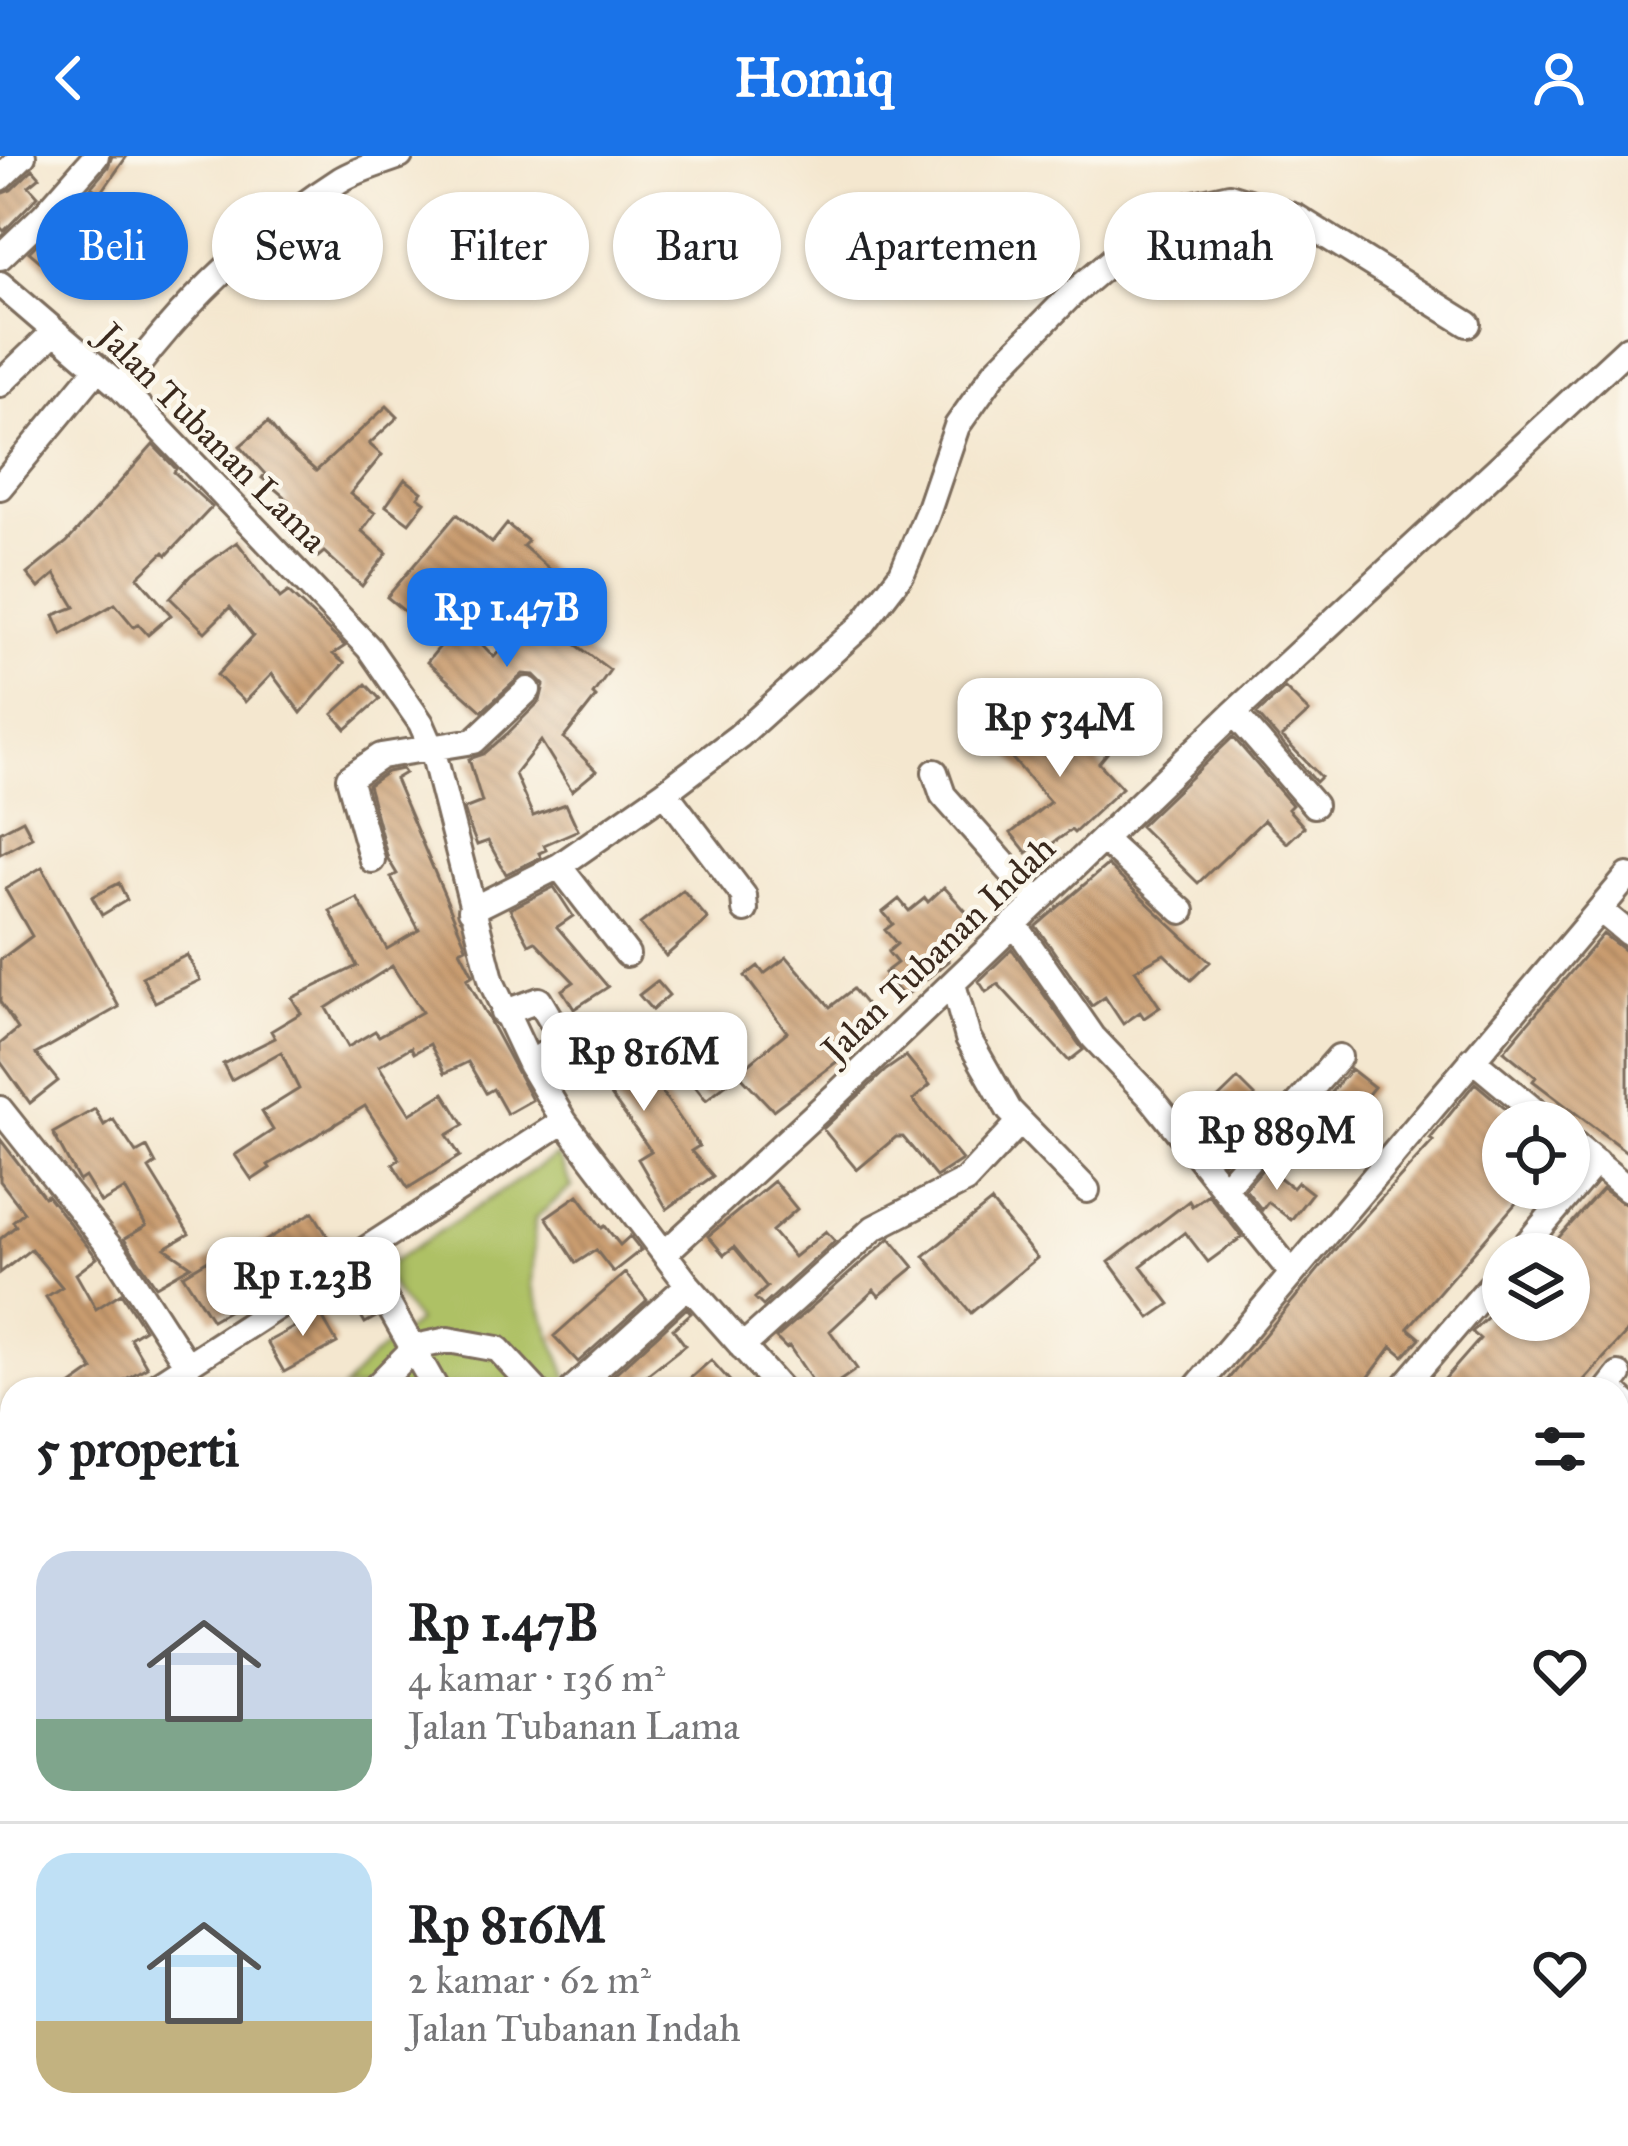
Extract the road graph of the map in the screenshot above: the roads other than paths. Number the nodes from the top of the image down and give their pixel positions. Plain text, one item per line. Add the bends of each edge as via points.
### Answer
1 (22, 156) edge
2 (96, 156) edge
3 (400, 156) edge
4 (0, 178) edge
5 (0, 257) edge
6 (0, 284) edge
7 (1468, 324) dead end
8 (54, 332) junction
9 (1628, 348) edge
10 (98, 368) junction
11 (0, 385) edge
12 (122, 388) junction
13 (0, 488) edge
14 (528, 690) dead end
15 (1234, 713) junction
16 (432, 748) junction
17 (935, 772) dead end
18 (665, 792) junction
19 (1314, 805) dead end
20 (1104, 840) junction
21 (372, 860) dead end
22 (559, 866) junction
23 (1628, 876) edge
24 (1037, 901) junction
25 (470, 910) junction
26 (745, 910) dead end
27 (1600, 910) junction
28 (1182, 911) dead end
29 (1014, 923) junction
30 (1628, 933) edge
31 (627, 954) dead end
32 (953, 984) junction
33 (502, 1012) junction
34 (1339, 1057) dead end
35 (1472, 1059) junction
36 (530, 1064) junction
37 (1523, 1101) edge
38 (0, 1109) edge
39 (564, 1121) junction
40 (1020, 1122) junction
41 (1590, 1157) edge
42 (1596, 1162) junction
43 (1225, 1187) junction
44 (1087, 1190) dead end
45 (1628, 1190) edge
46 (1536, 1233) edge
47 (359, 1253) junction
48 (665, 1253) junction
49 (1291, 1272) junction
50 (688, 1285) junction
51 (1482, 1296) edge
52 (415, 1347) junction
53 (742, 1347) junction
54 (187, 1365) junction
55 (170, 1377) edge
56 (386, 1377) edge
57 (430, 1377) edge
58 (524, 1377) edge
59 (587, 1377) edge
60 (769, 1377) edge
61 (1205, 1377) edge
62 (1412, 1377) edge

1 - 4 street
2 - 5 street
3 - 12 street via 344,178 233,258
6 - 8 street, Jalan Tubanan Lama
7 - 18 street via 1296,217 1229,196 1172,208 995,372 957,426 902,573 862,625
8 - 10 street, Jalan Tubanan Lama
8 - 11 street
9 - 15 street, Jalan Tubanan Indah
10 - 12 street, Jalan Tubanan Lama
10 - 13 street
12 - 16 street, Jalan Tubanan Lama via 369,648
14 - 16 street via 479,739
15 - 19 street
15 - 20 street, Jalan Tubanan Indah
16 - 21 street via 381,756 349,778
16 - 25 street, Jalan Tubanan Lama
17 - 24 street via 943,796
18 - 22 street
18 - 26 street via 744,896
20 - 24 street, Jalan Tubanan Indah
20 - 28 street
22 - 25 street
22 - 31 street
23 - 27 street
24 - 29 street, Jalan Tubanan Indah
25 - 33 street, Jalan Tubanan Lama
27 - 30 street
27 - 35 street
29 - 32 street, Jalan Tubanan Indah
29 - 43 street via 1093,1037
32 - 40 street via 968,1038
32 - 48 street, Jalan Tubanan Indah
33 - 36 street, Jalan Tubanan Lama
33 - 36 street via 536,999 561,1037
34 - 43 street
35 - 37 street
35 - 49 street
36 - 39 street, Jalan Tubanan Lama
38 - 54 street via 116,1255
39 - 47 street
39 - 48 street
40 - 44 street
40 - 53 street via 965,1181 874,1228
41 - 42 street
42 - 45 street
42 - 46 street
43 - 49 street
47 - 52 street
47 - 54 street
48 - 50 street
49 - 61 street
50 - 53 street
50 - 59 street
51 - 62 street
52 - 56 street
52 - 57 street
52 - 58 street via 448,1340 498,1349
53 - 60 street
54 - 55 street

